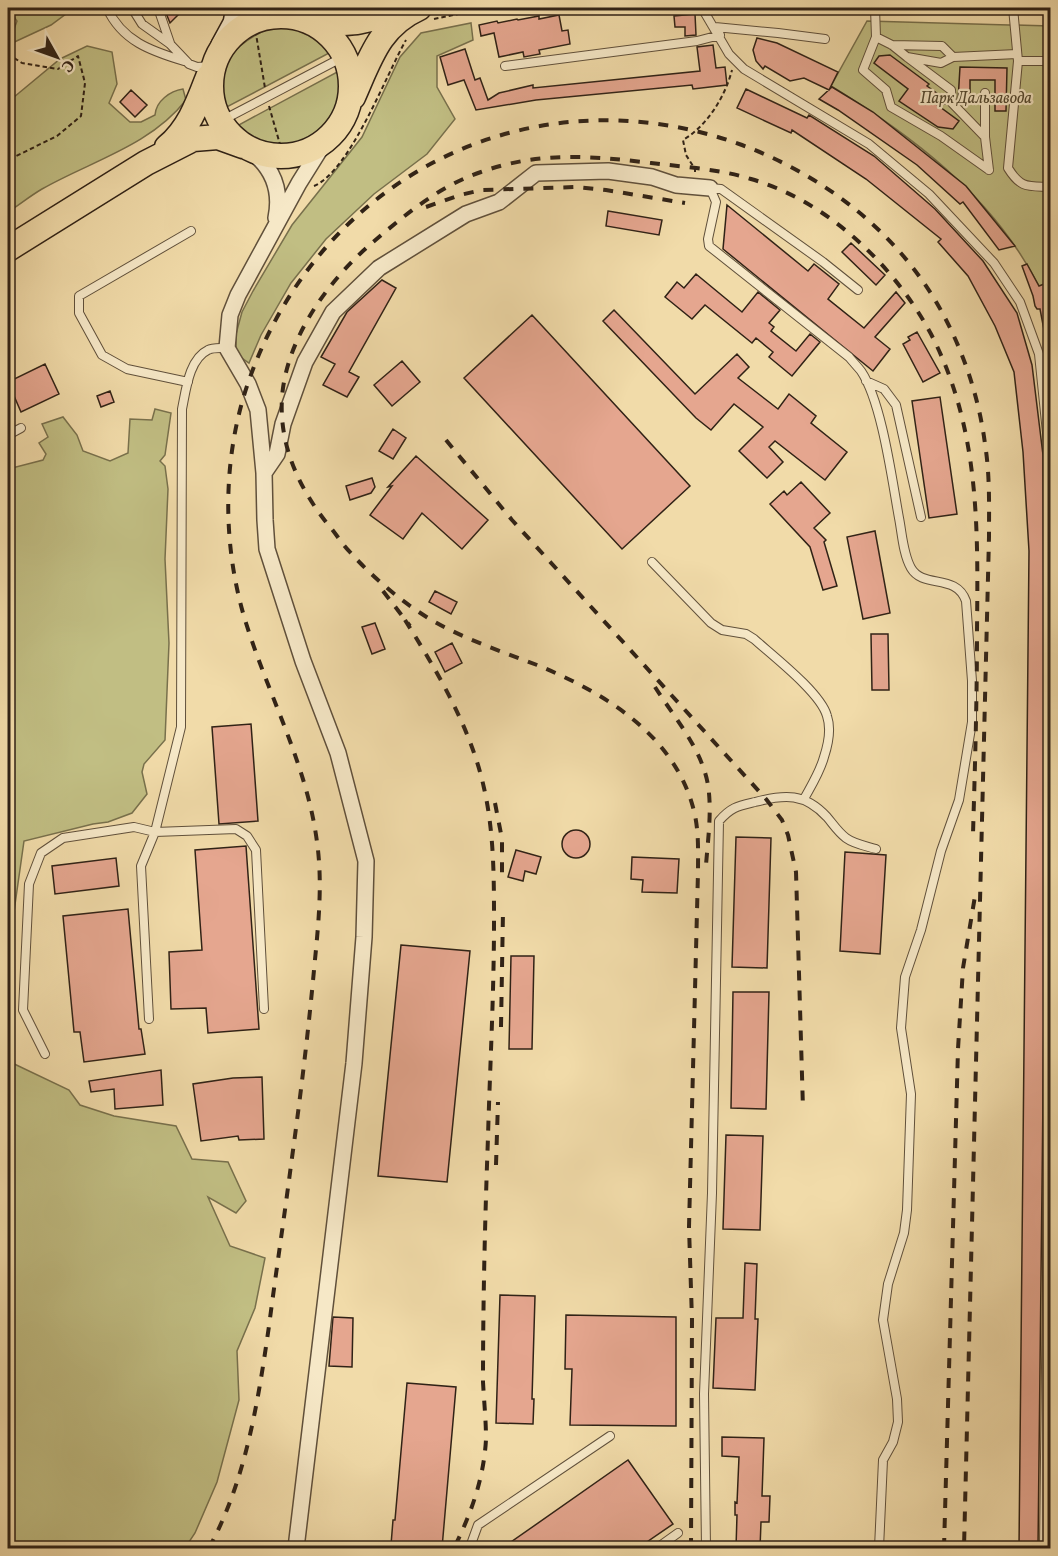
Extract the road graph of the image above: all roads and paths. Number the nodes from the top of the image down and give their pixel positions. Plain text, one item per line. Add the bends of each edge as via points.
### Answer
1 (107, 8) edge
2 (132, 8) edge
3 (158, 8) edge
4 (237, 8) edge
5 (410, 8) edge
6 (487, 8) edge
7 (875, 8) edge
8 (1013, 8) edge
9 (704, 10) edge
10 (289, 12) edge
11 (487, 13) junction
12 (425, 14) edge
13 (715, 27) junction
14 (720, 35) junction
15 (876, 37) junction
16 (406, 39) dead end
17 (825, 39) dead end
18 (170, 45) junction
19 (892, 45) junction
20 (8, 54) edge
21 (217, 56) junction
22 (345, 56) junction
23 (907, 57) junction
24 (953, 57) junction
25 (1018, 58) junction
26 (735, 60) junction
27 (185, 61) junction
28 (1050, 61) edge
29 (505, 66) dead end
30 (985, 93) dead end
31 (345, 116) junction
32 (221, 121) junction
33 (331, 136) junction
34 (985, 137) junction
35 (248, 149) junction
36 (8, 160) edge
37 (279, 160) junction
38 (146, 163) junction
39 (299, 183) junction
40 (694, 187) junction
41 (1050, 187) edge
42 (710, 188) junction
43 (192, 231) dead end
44 (270, 235) junction
45 (8, 249) edge
46 (858, 290) dead end
47 (227, 348) junction
48 (866, 381) junction
49 (188, 382) junction
50 (21, 428) dead end
51 (8, 435) edge
52 (264, 473) junction
53 (921, 517) dead end
54 (652, 562) dead end
55 (1050, 628) edge
56 (804, 799) junction
57 (155, 832) junction
58 (876, 849) dead end
59 (1050, 1005) edge
60 (264, 1009) dead end
61 (149, 1019) dead end
62 (45, 1054) dead end
63 (609, 1436) dead end
64 (678, 1533) dead end
65 (296, 1548) edge
66 (469, 1548) edge
67 (657, 1548) edge
68 (706, 1548) edge
69 (879, 1548) edge
70 (1044, 1548) edge

1 - 27 lane via 133,41
2 - 18 lane via 145,27
3 - 18 lane
4 - 21 main road
5 - 10 main road via 357,24 339,24
6 - 11 path
7 - 15 lane
8 - 25 lane
9 - 11 path
9 - 13 lane
10 - 21 main road via 238,29
10 - 22 main road via 318,26 333,38
11 - 12 path
12 - 31 main road via 406,14 382,35
13 - 14 lane
13 - 17 lane
14 - 26 lane
14 - 29 lane
15 - 19 lane
15 - 34 lane via 863,70 886,90 891,107 989,170
16 - 39 path via 345,155 318,185
18 - 27 lane
19 - 23 lane
19 - 24 lane via 942,46
20 - 36 path via 22,63 58,69 78,56 85,83 81,116 57,136
21 - 27 lane via 197,67
21 - 32 main road via 210,84 211,102
21 - 38 main road via 184,130
22 - 31 main road via 351,74 351,95
22 - 32 lane
23 - 24 lane via 941,63
23 - 34 lane via 951,90 952,103
24 - 25 lane
25 - 28 lane
25 - 41 lane via 1008,168 1024,186
26 - 40 path via 727,89 698,131 683,140 695,169
26 - 55 lane via 869,144 929,194 994,263 1020,302 1039,354 1049,452
30 - 34 lane
31 - 33 main road
32 - 35 main road via 232,138
33 - 37 main road via 310,150
33 - 39 street
35 - 37 main road
35 - 38 main road via 229,140 205,136
37 - 44 street via 279,201
38 - 45 main road
39 - 44 street
40 - 42 street
40 - 52 street via 608,171 536,173 499,202 466,214 379,268 333,312 305,362 283,423 277,454
42 - 46 lane via 721,189
42 - 48 lane via 716,202 709,246 849,357
43 - 49 lane via 79,296 79,313 102,355 127,369
44 - 47 street via 230,315
47 - 49 lane via 210,348 203,353
47 - 52 street via 258,410
48 - 53 lane via 884,389 897,405
48 - 69 lane via 881,429 911,569 923,578 952,585 962,591 966,601 972,681 972,722 959,800 904,977 902,1028 911,1094 907,1210 883,1320 898,1422 883,1460
49 - 57 lane via 182,409 181,727
50 - 51 lane
52 - 65 street via 267,549 338,753 366,861 354,1063
54 - 56 lane via 711,623 754,639 822,706 827,716 827,745
56 - 58 lane via 846,838
56 - 68 lane via 777,798 745,804 728,811 719,821 704,1394
57 - 60 lane via 236,829 252,843 256,850
57 - 61 lane via 141,866
57 - 62 lane via 134,827 63,838 41,853 29,884 23,1010
59 - 70 lane
63 - 66 lane via 478,1525
64 - 67 lane

